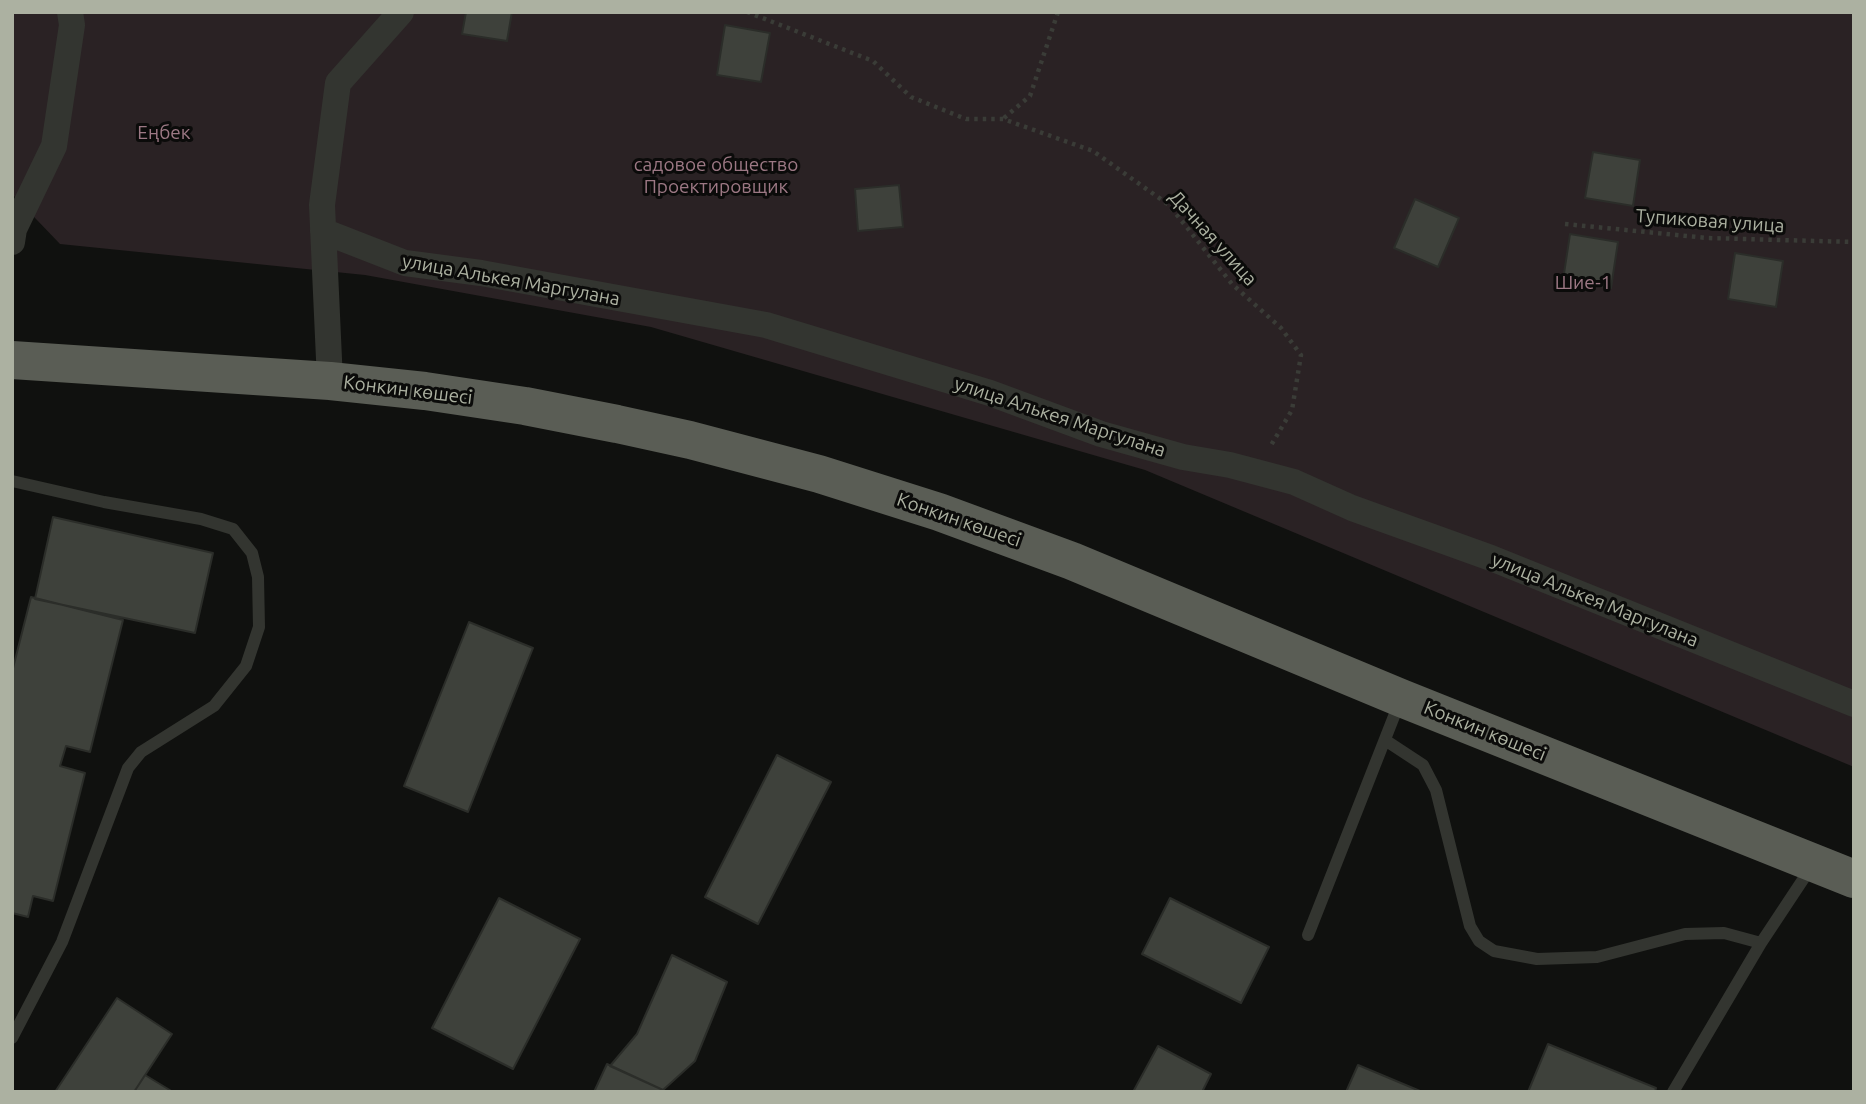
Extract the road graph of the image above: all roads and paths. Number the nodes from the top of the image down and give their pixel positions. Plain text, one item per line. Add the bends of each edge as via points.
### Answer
1 (70, 12) edge
2 (401, 12) edge
3 (747, 12) edge
4 (1058, 12) edge
5 (1003, 119) junction
6 (1565, 224) dead end
7 (323, 231) junction
8 (13, 232) edge
9 (1854, 242) edge
10 (12, 360) edge
11 (330, 381) junction
12 (1255, 472) junction
13 (12, 481) edge
14 (1401, 698) junction
15 (1854, 704) edge
16 (1385, 740) junction
17 (1814, 863) junction
18 (1854, 879) edge
19 (1308, 935) dead end
20 (1761, 943) junction
21 (12, 1038) edge
22 (1673, 1092) edge

1 - 8 street via 72,25 54,146
2 - 7 street via 338,83 322,205
3 - 5 path, Дачная улица via 873,61 911,97 966,119
4 - 5 path via 1030,96
5 - 12 path, Дачная улица via 1093,151 1169,205 1232,284 1281,328 1301,355 1293,410
6 - 9 path, Тупиковая улица via 1707,238
7 - 11 street
7 - 12 street, улица Алькея Маргулана via 404,263 766,325 990,393 1101,434
10 - 11 highway, Конкин көшесі
11 - 14 highway, Конкин көшесі via 525,406 690,440 819,474 1072,561
12 - 15 street, улица Алькея Маргулана via 1294,482 1491,558
13 - 21 lane via 233,529 252,553 259,614 246,666 214,706 141,752 128,768 62,943
14 - 16 lane
14 - 17 highway, Конкин көшесі
16 - 19 lane
16 - 20 lane via 1423,765 1436,790 1470,926 1479,942 1494,951 1537,959 1597,957 1685,934 1724,933
17 - 18 highway, Конкин көшесі
17 - 20 lane
20 - 22 lane

